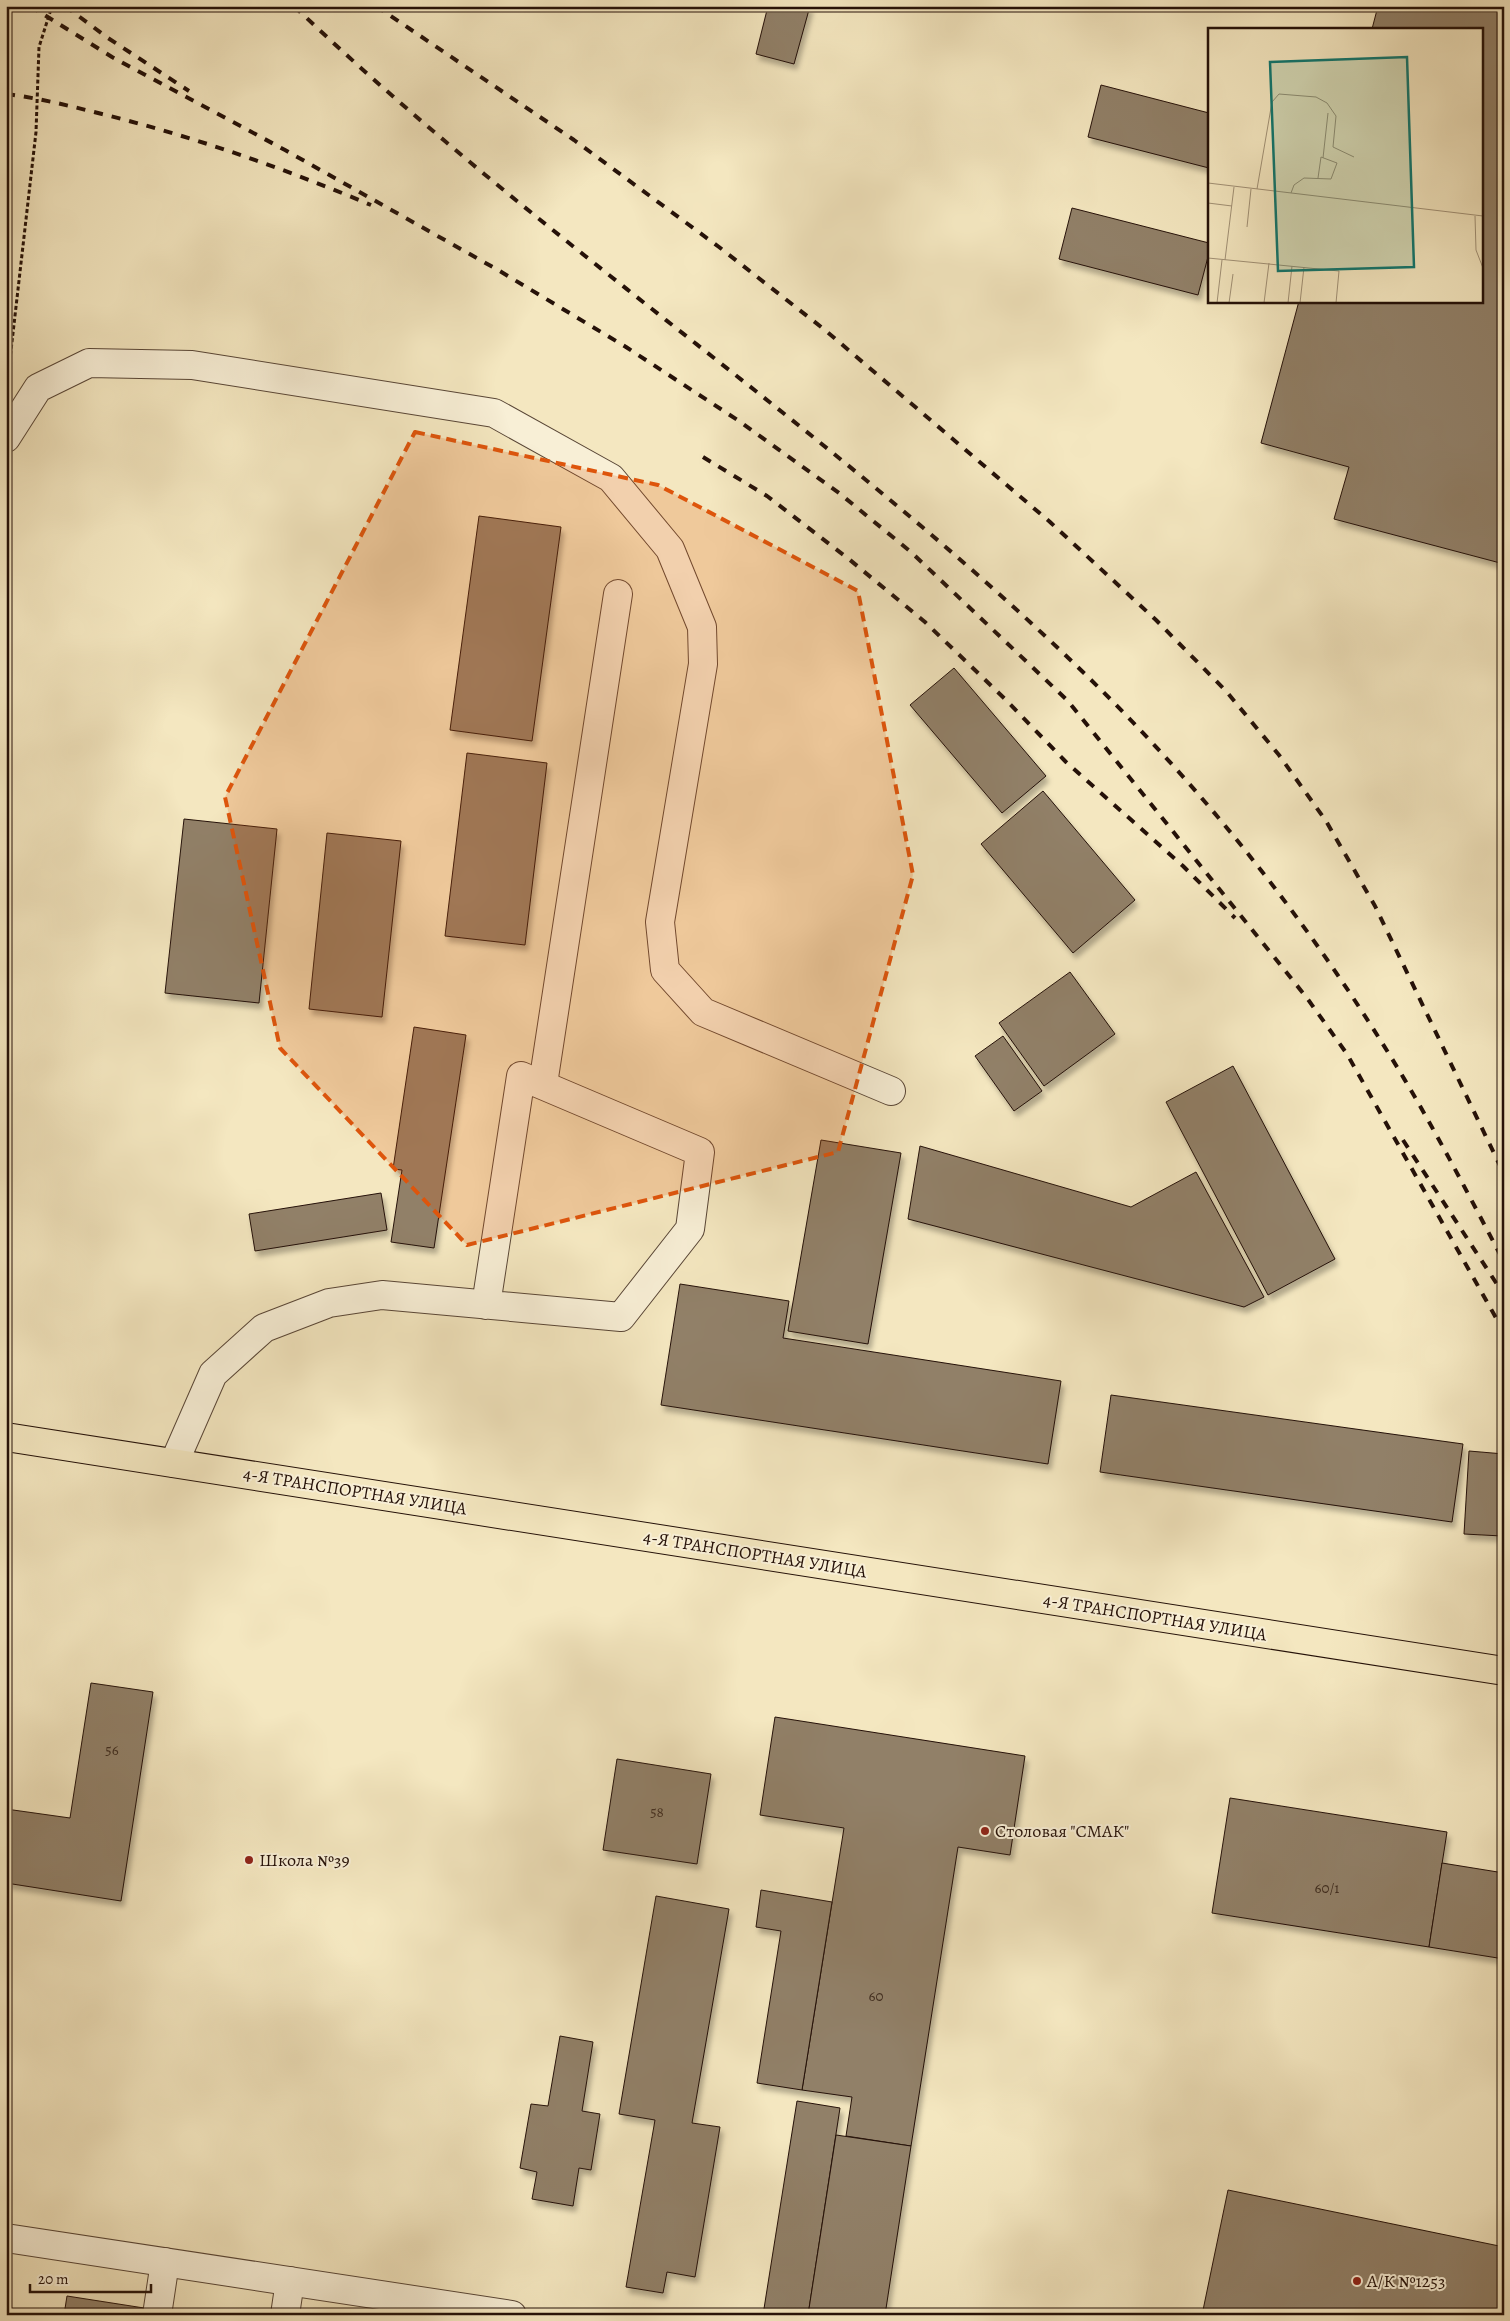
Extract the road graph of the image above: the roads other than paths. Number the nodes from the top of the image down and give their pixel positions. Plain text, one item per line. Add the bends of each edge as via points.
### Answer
1 (6, 438) edge
2 (618, 594) dead end
3 (542, 1084) junction
4 (891, 1090) dead end
5 (486, 1305) junction
6 (6, 1437) edge
7 (174, 1463) junction
8 (1504, 1671) edge
9 (6, 2238) edge
10 (165, 2262) junction
11 (290, 2281) junction
12 (157, 2315) edge
13 (285, 2315) edge
14 (512, 2315) edge

1 - 4 street via 38,388 89,363 192,365 494,413 611,478 670,549 702,627 703,664 660,922 665,970 703,1012
2 - 3 street
3 - 5 street via 521,1076
3 - 5 street via 700,1152 690,1229 621,1317
5 - 7 street via 382,1295 329,1302 264,1328 213,1374
6 - 7 main road, 4-Я ТРАНСПОРТНАЯ УЛИЦА
7 - 8 main road, 4-Я ТРАНСПОРТНАЯ УЛИЦА
9 - 10 street
10 - 11 street
10 - 12 street
11 - 13 street
11 - 14 street

